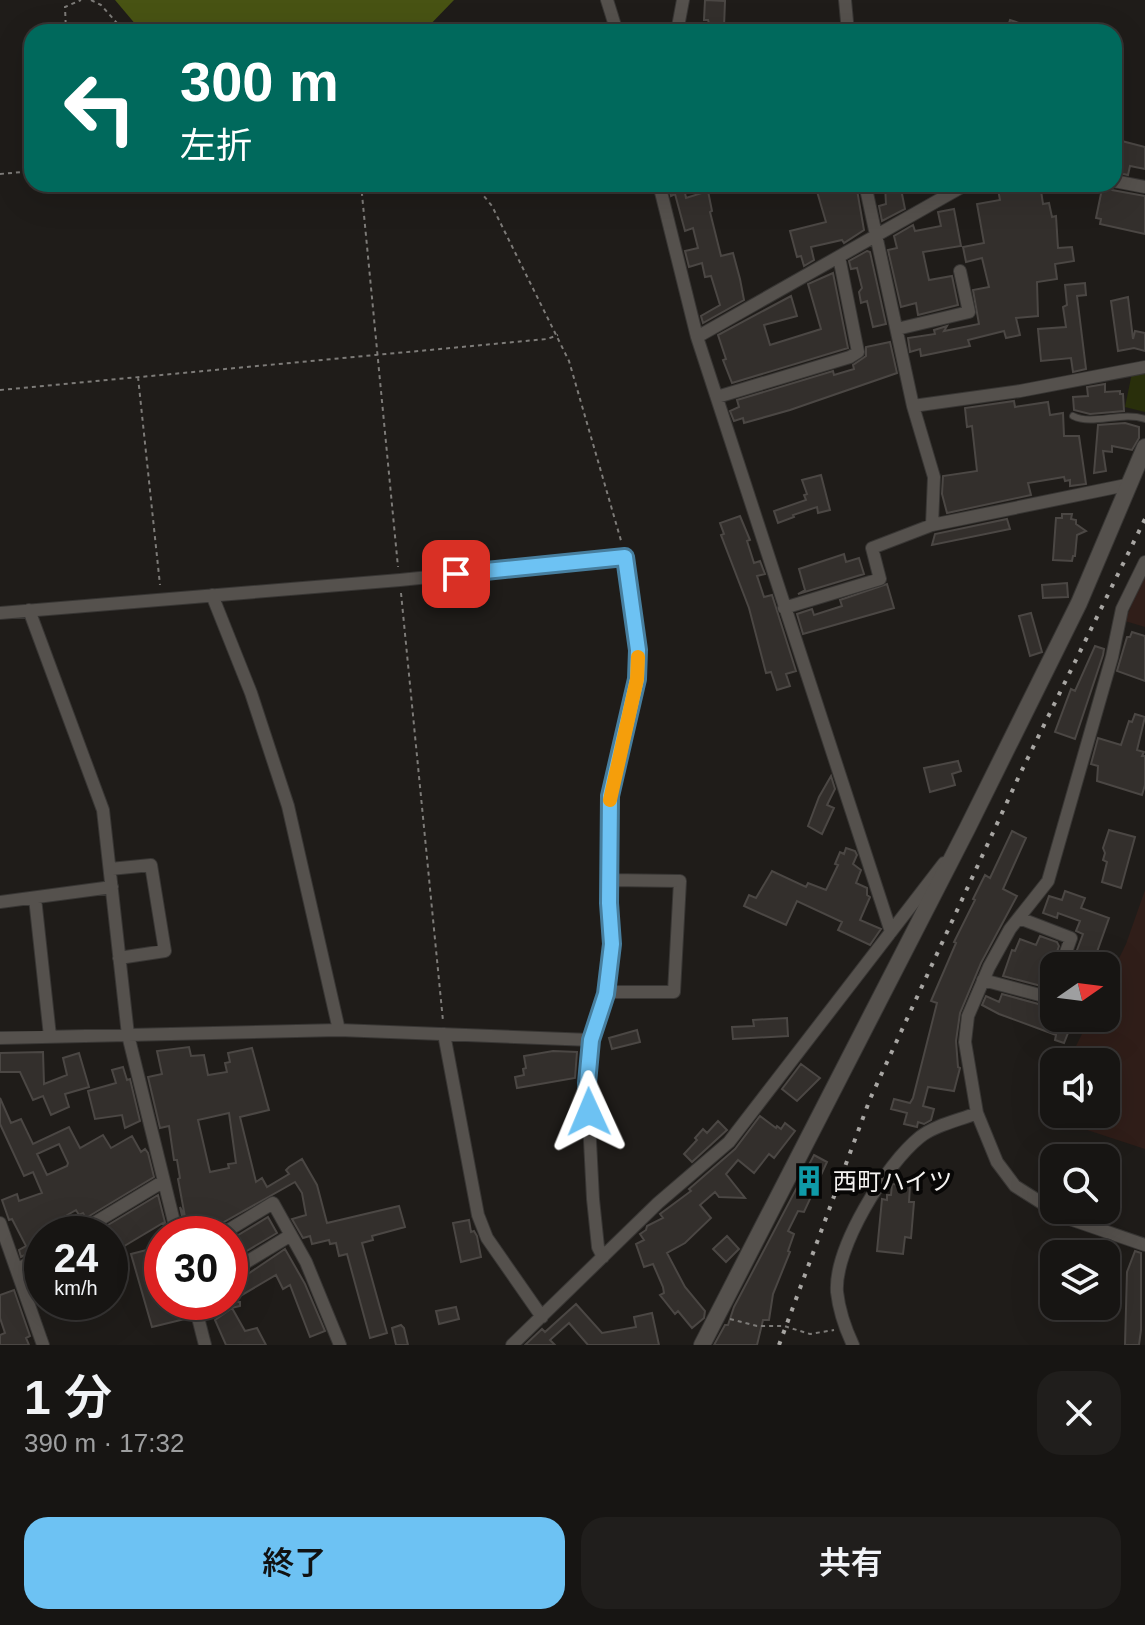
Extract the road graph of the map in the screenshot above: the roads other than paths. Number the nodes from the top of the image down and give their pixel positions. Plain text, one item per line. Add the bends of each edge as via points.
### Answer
1 (607, 0) edge
2 (683, 0) edge
3 (845, 0) edge
4 (614, 24) edge
5 (678, 24) edge
6 (847, 24) edge
7 (1122, 183) edge
8 (1145, 187) edge
9 (661, 192) edge
10 (867, 192) edge
11 (953, 192) edge
12 (876, 235) junction
13 (839, 257) junction
14 (960, 271) dead end
15 (897, 329) junction
16 (697, 337) junction
17 (1145, 367) edge
18 (717, 397) junction
19 (913, 406) junction
20 (1073, 416) dead end
21 (1145, 419) edge
22 (1145, 447) edge
23 (1131, 484) junction
24 (932, 525) junction
25 (1145, 562) edge
26 (212, 595) junction
27 (784, 608) junction
28 (29, 610) junction
29 (0, 613) edge
30 (958, 846) junction
31 (110, 869) junction
32 (610, 880) junction
33 (112, 887) junction
34 (35, 898) junction
35 (0, 902) edge
36 (1019, 918) junction
37 (891, 932) junction
38 (1066, 952) edge
39 (119, 958) junction
40 (983, 980) junction
41 (606, 992) junction
42 (1040, 995) edge
43 (339, 1030) junction
44 (444, 1034) junction
45 (128, 1035) junction
46 (50, 1036) junction
47 (0, 1038) edge
48 (591, 1040) junction
49 (977, 1113) junction
50 (164, 1181) junction
51 (106, 1216) edge
52 (173, 1216) edge
53 (248, 1218) edge
54 (0, 1223) edge
55 (291, 1235) junction
56 (1145, 1245) edge
57 (603, 1257) junction
58 (248, 1261) edge
59 (24, 1266) edge
60 (17, 1270) junction
61 (542, 1317) junction
62 (199, 1320) edge
63 (43, 1345) edge
64 (205, 1345) edge
65 (340, 1345) edge
66 (512, 1345) edge
67 (702, 1345) edge
68 (853, 1345) edge

1 - 4 street
2 - 5 street
3 - 6 street
7 - 8 street
9 - 16 street
10 - 12 street
11 - 12 street
12 - 13 street
12 - 15 street
13 - 16 street
13 - 18 street via 858,352
14 - 15 street via 969,312
15 - 19 street
16 - 18 street
17 - 19 street
18 - 27 street
19 - 24 street via 934,477
20 - 21 lane via 1081,420 1123,414
22 - 23 street
23 - 24 street
23 - 30 street via 1079,603
24 - 27 street via 872,548 880,579
25 - 36 street via 1122,609 1048,881
26 - 28 street
26 - 32 street via 625,557 637,679 610,796
26 - 43 street via 288,806
27 - 37 street
28 - 29 street
28 - 31 street via 103,810
30 - 37 street
30 - 67 street
31 - 33 street
31 - 39 street via 151,865 165,951
32 - 41 street via 612,944
32 - 41 street via 680,881 674,992
33 - 34 street
33 - 39 street
34 - 35 street
34 - 46 street
36 - 38 street via 1071,938
36 - 40 street
37 - 57 street via 729,1142
39 - 45 street
40 - 42 street
40 - 49 street via 968,1016 965,1042
41 - 48 street
43 - 44 street
43 - 45 street
44 - 48 street
44 - 61 street via 478,1215 487,1238
45 - 46 street
45 - 50 street
46 - 47 street
48 - 57 street via 587,1083 592,1185
49 - 56 street via 997,1162 1015,1186 1064,1217
49 - 68 street via 923,1134 898,1158 843,1250 837,1290
50 - 51 street
50 - 52 street
53 - 55 street via 273,1203
54 - 60 street
55 - 58 street
55 - 65 street
57 - 61 street
59 - 60 street
60 - 63 street
61 - 66 street
62 - 64 street

